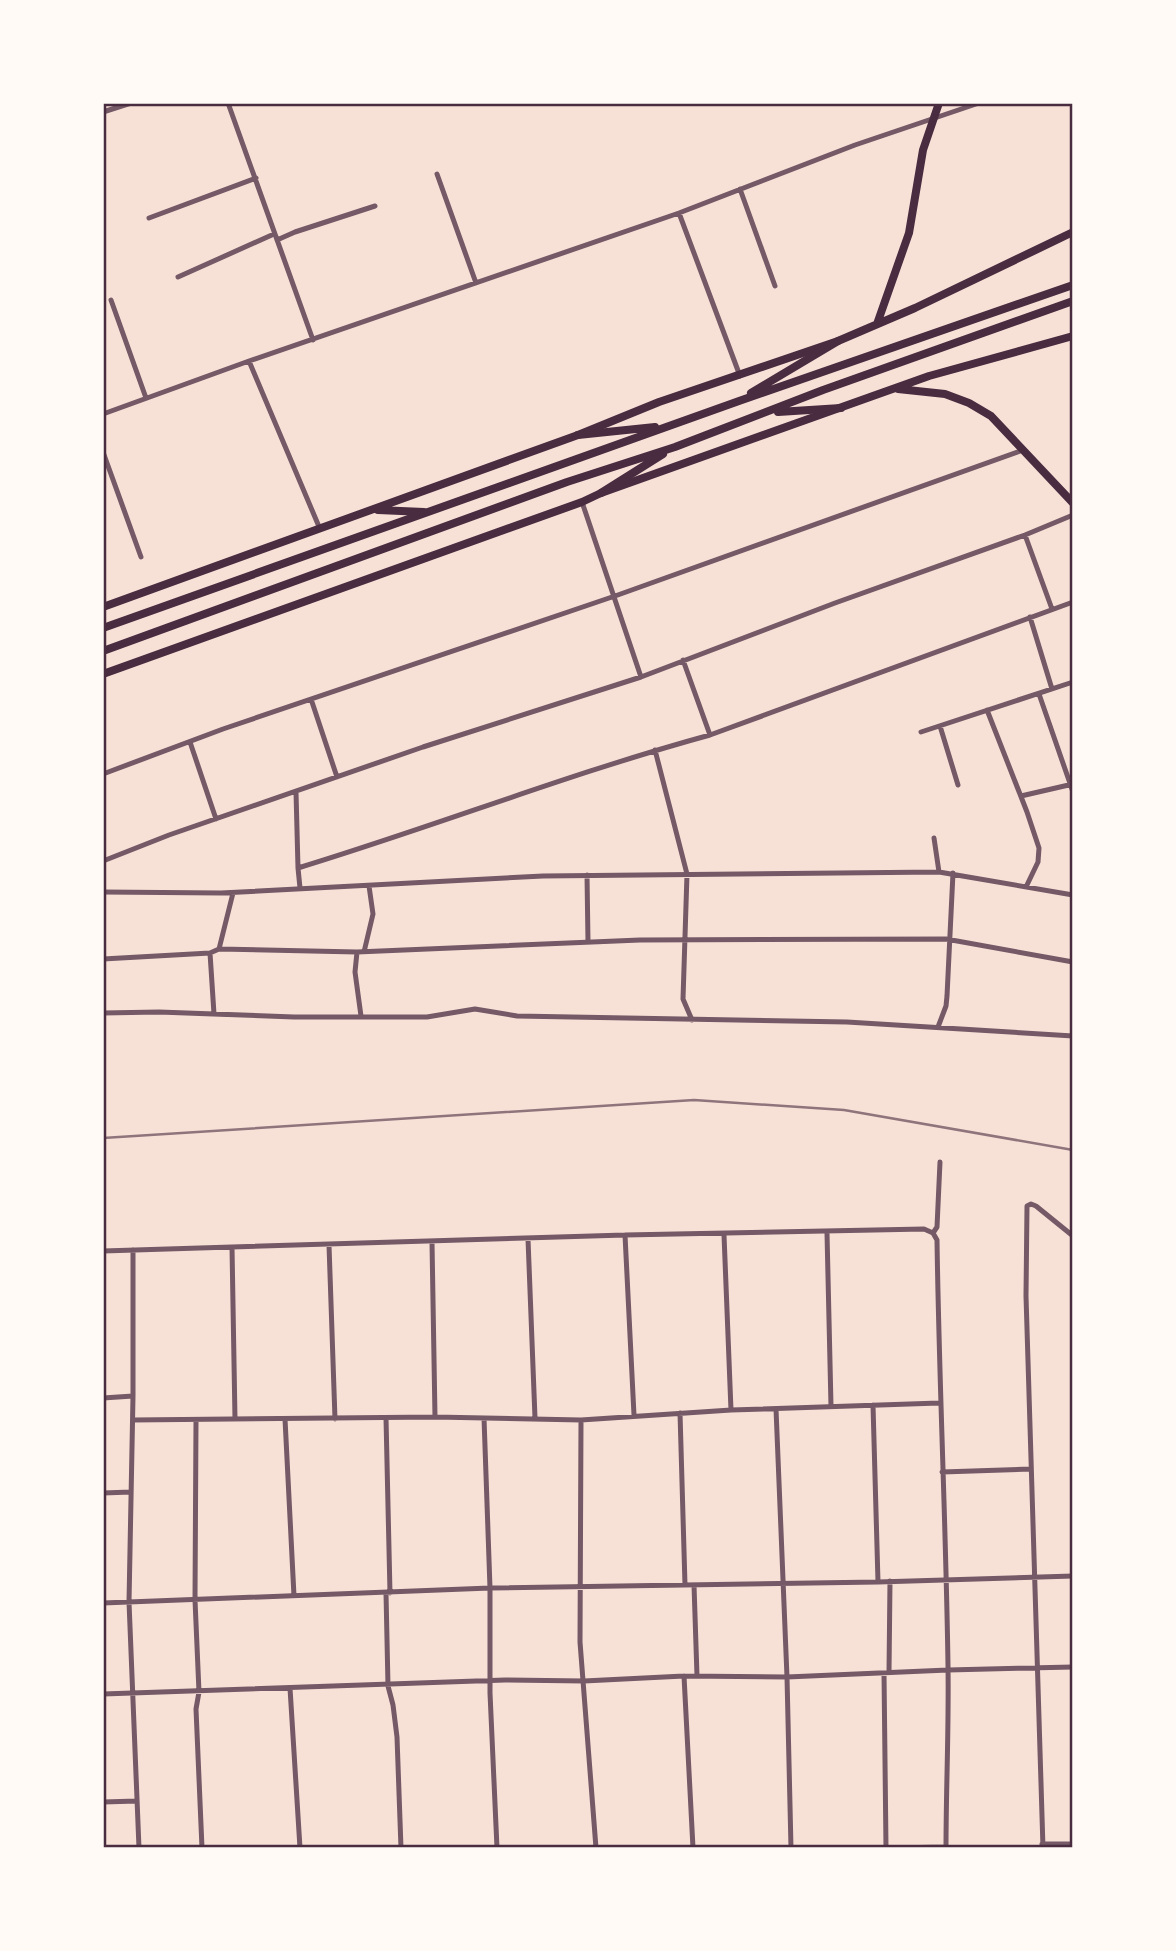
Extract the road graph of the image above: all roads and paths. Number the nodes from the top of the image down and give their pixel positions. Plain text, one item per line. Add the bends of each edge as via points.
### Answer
1 (131, 103) edge
2 (228, 103) edge
3 (939, 103) edge
4 (979, 103) edge
5 (103, 112) edge
6 (933, 119) junction
7 (437, 174) dead end
8 (256, 178) junction
9 (740, 189) junction
10 (375, 206) dead end
11 (679, 213) junction
12 (149, 218) dead end
13 (1073, 232) edge
14 (276, 237) junction
15 (178, 276) dead end
16 (476, 283) junction
17 (1073, 285) edge
18 (775, 286) dead end
19 (111, 300) dead end
20 (1073, 302) edge
21 (877, 324) junction
22 (1073, 336) edge
23 (313, 340) junction
24 (838, 341) junction
25 (249, 361) junction
26 (740, 376) junction
27 (895, 389) junction
28 (146, 398) junction
29 (740, 401) junction
30 (841, 408) junction
31 (769, 412) junction
32 (103, 414) edge
33 (668, 426) junction
34 (578, 435) junction
35 (675, 447) junction
36 (1023, 450) junction
37 (103, 452) edge
38 (601, 493) junction
39 (582, 502) junction
40 (1073, 503) edge
41 (372, 510) junction
42 (425, 512) junction
43 (1073, 515) edge
44 (320, 529) junction
45 (1025, 535) junction
46 (141, 557) dead end
47 (615, 596) junction
48 (1073, 601) edge
49 (103, 607) edge
50 (1052, 609) junction
51 (1030, 617) junction
52 (103, 628) edge
53 (103, 650) edge
54 (683, 660) junction
55 (103, 674) edge
56 (641, 677) junction
57 (1073, 682) edge
58 (1052, 689) junction
59 (1039, 694) junction
60 (311, 699) junction
61 (988, 710) junction
62 (940, 726) junction
63 (921, 732) dead end
64 (710, 735) junction
65 (190, 742) junction
66 (655, 750) junction
67 (103, 774) edge
68 (337, 777) junction
69 (1072, 784) edge
70 (958, 785) dead end
71 (296, 792) junction
72 (1073, 792) edge
73 (1021, 796) junction
74 (216, 819) junction
75 (934, 838) dead end
76 (103, 861) edge
77 (298, 868) junction
78 (939, 872) junction
79 (953, 873) junction
80 (687, 874) junction
81 (587, 875) junction
82 (369, 886) junction
83 (1026, 887) junction
84 (300, 888) junction
85 (103, 892) edge
86 (233, 893) junction
87 (1073, 895) edge
88 (684, 940) junction
89 (949, 940) junction
90 (588, 942) junction
91 (219, 949) junction
92 (361, 952) junction
93 (210, 953) junction
94 (103, 959) edge
95 (1073, 962) edge
96 (103, 1013) edge
97 (214, 1014) junction
98 (361, 1016) junction
99 (692, 1020) junction
100 (938, 1027) junction
101 (1073, 1036) edge
102 (940, 1162) dead end
103 (827, 1233) junction
104 (933, 1233) junction
105 (724, 1234) junction
106 (625, 1235) junction
107 (1073, 1237) edge
108 (528, 1239) junction
109 (432, 1242) junction
110 (329, 1245) junction
111 (232, 1247) junction
112 (133, 1250) junction
113 (103, 1251) edge
114 (133, 1396) junction
115 (103, 1398) edge
116 (939, 1403) junction
117 (873, 1405) junction
118 (831, 1406) junction
119 (776, 1409) junction
120 (731, 1410) junction
121 (680, 1413) junction
122 (634, 1415) junction
123 (435, 1417) junction
124 (386, 1418) junction
125 (484, 1418) junction
126 (535, 1418) junction
127 (235, 1419) junction
128 (285, 1419) junction
129 (335, 1419) junction
130 (133, 1420) junction
131 (581, 1420) junction
132 (196, 1421) junction
133 (1031, 1469) junction
134 (942, 1472) junction
135 (131, 1492) junction
136 (103, 1493) edge
137 (1073, 1576) edge
138 (1035, 1577) junction
139 (946, 1579) junction
140 (890, 1581) junction
141 (878, 1582) junction
142 (783, 1583) junction
143 (685, 1585) junction
144 (694, 1585) junction
145 (581, 1587) junction
146 (489, 1588) junction
147 (388, 1593) junction
148 (294, 1596) junction
149 (195, 1600) junction
150 (103, 1602) edge
151 (129, 1602) junction
152 (1073, 1667) edge
153 (1037, 1668) junction
154 (948, 1670) junction
155 (886, 1672) junction
156 (684, 1676) junction
157 (697, 1676) junction
158 (787, 1677) junction
159 (491, 1681) junction
160 (584, 1681) junction
161 (388, 1686) junction
162 (290, 1688) junction
163 (199, 1692) junction
164 (134, 1693) junction
165 (103, 1694) edge
166 (137, 1801) junction
167 (103, 1802) edge
168 (1073, 1843) edge
169 (1043, 1846) edge
170 (946, 1847) edge
171 (139, 1848) edge
172 (202, 1848) edge
173 (300, 1848) edge
174 (401, 1848) edge
175 (498, 1848) edge
176 (596, 1848) edge
177 (693, 1848) edge
178 (791, 1848) edge
179 (888, 1848) edge

1 - 5 street
2 - 8 street
3 - 6 main road
4 - 6 street
6 - 9 street
6 - 21 main road via 909,233
7 - 16 street
8 - 12 street
8 - 14 street
9 - 11 street
9 - 18 street
10 - 14 street
11 - 16 street
11 - 26 street
13 - 21 main road
14 - 15 street
14 - 23 street
16 - 23 street
17 - 29 main road
19 - 28 street
20 - 31 main road
21 - 24 main road
22 - 27 main road
23 - 25 street
24 - 26 main road
24 - 29 main road
25 - 28 street
25 - 44 street
26 - 34 main road
27 - 30 main road
27 - 36 main road via 932,391 969,403 991,416
28 - 32 street
29 - 33 main road
30 - 31 main road
30 - 38 main road
31 - 35 main road
33 - 34 main road
33 - 42 main road
34 - 41 main road
35 - 38 main road
35 - 53 main road
36 - 40 main road
36 - 47 street
37 - 46 street
38 - 39 main road
39 - 47 street
39 - 55 main road
41 - 42 main road
41 - 44 main road
42 - 52 main road
43 - 45 street
44 - 49 main road
45 - 50 street
45 - 54 street
47 - 56 street
47 - 60 street
48 - 50 street
50 - 51 street
51 - 58 street
51 - 64 street
54 - 56 street
54 - 64 street
56 - 68 street
57 - 58 street
58 - 59 street
59 - 61 street
59 - 69 street
60 - 65 street
60 - 68 street
61 - 62 street
61 - 73 street
62 - 63 street
62 - 70 street
64 - 66 street
65 - 67 street
65 - 74 street
66 - 77 street
66 - 80 street
68 - 71 street
69 - 72 street
69 - 73 street
71 - 74 street
71 - 77 street
73 - 83 street via 1039,848
74 - 76 street
75 - 78 street
77 - 84 street
78 - 79 street
78 - 80 street
79 - 83 street
79 - 89 street
80 - 81 street
80 - 88 street
81 - 82 street
81 - 90 street
82 - 84 street
82 - 92 street via 373,914
83 - 87 street
84 - 86 street
85 - 86 street
86 - 91 street
88 - 89 street
88 - 90 street
88 - 99 street via 683,999
89 - 95 street
89 - 100 street via 946,1006
90 - 92 street
91 - 92 street
91 - 93 street
92 - 98 street via 356,979
93 - 94 street
93 - 97 street
96 - 97 street
97 - 98 street
98 - 99 street via 427,1017 475,1009 516,1016
99 - 100 street
100 - 101 street
102 - 104 street
103 - 104 street via 924,1229
103 - 105 street
103 - 118 street
104 - 116 street
105 - 106 street
105 - 120 street
106 - 108 street
106 - 122 street
107 - 133 street via 1036,1206 1027,1206
108 - 109 street
108 - 126 street
109 - 110 street
109 - 123 street
110 - 111 street
110 - 129 street
111 - 112 street
111 - 127 street
112 - 113 street
112 - 114 street
114 - 115 street
114 - 130 street
116 - 117 street
116 - 134 street
117 - 118 street
117 - 141 street
118 - 119 street
119 - 120 street
119 - 142 street
120 - 121 street
121 - 122 street
121 - 143 street
122 - 131 street
123 - 124 street
123 - 125 street
124 - 129 street
124 - 147 street
125 - 126 street
125 - 146 street
126 - 131 street
127 - 128 street
127 - 132 street
128 - 129 street
128 - 148 street
130 - 132 street
130 - 135 street
131 - 145 street
132 - 149 street
133 - 134 street
133 - 138 street
134 - 139 street
135 - 136 street
135 - 151 street
137 - 138 street
138 - 139 street
138 - 153 street
139 - 140 street
139 - 154 street
140 - 141 street
140 - 155 street
141 - 142 street
142 - 144 street
142 - 158 street
143 - 144 street
143 - 145 street
144 - 157 street
145 - 146 street
145 - 160 street
146 - 147 street
146 - 159 street
147 - 148 street
147 - 161 street
148 - 149 street
149 - 151 street
149 - 163 street
150 - 151 street
151 - 164 street
152 - 153 street
153 - 154 street
153 - 169 street
154 - 155 street
154 - 170 street
155 - 158 street
155 - 179 street
156 - 157 street
156 - 160 street
156 - 177 street
157 - 158 street
158 - 178 street
159 - 160 street
159 - 161 street
159 - 175 street
160 - 176 street
161 - 162 street
161 - 174 street via 397,1737
162 - 163 street
162 - 173 street
163 - 164 street
163 - 172 street
164 - 165 street
164 - 166 street
166 - 167 street
166 - 171 street
168 - 169 street
170 - 179 street

